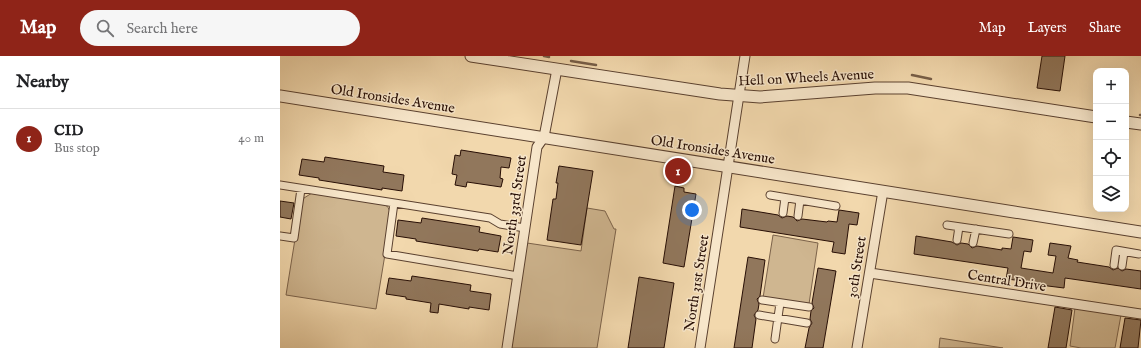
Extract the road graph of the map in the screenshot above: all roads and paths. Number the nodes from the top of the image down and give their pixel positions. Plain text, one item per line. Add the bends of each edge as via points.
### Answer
1 (471, 56) edge
2 (745, 56) edge
3 (557, 69) junction
4 (280, 96) edge
5 (739, 96) junction
6 (1093, 117) edge
7 (1129, 122) edge
8 (1141, 124) edge
9 (544, 137) junction
10 (727, 167) junction
11 (280, 185) edge
12 (301, 189) junction
13 (883, 191) junction
14 (770, 195) dead end
15 (785, 198) junction
16 (800, 200) junction
17 (394, 203) junction
18 (836, 206) dead end
19 (782, 213) dead end
20 (798, 216) dead end
21 (947, 224) dead end
22 (959, 227) junction
23 (525, 228) junction
24 (976, 229) junction
25 (1141, 232) edge
26 (1009, 234) dead end
27 (280, 236) edge
28 (957, 240) dead end
29 (973, 243) dead end
30 (1124, 252) junction
31 (1139, 254) dead end
32 (1114, 265) dead end
33 (1122, 266) dead end
34 (870, 273) junction
35 (518, 276) junction
36 (762, 300) dead end
37 (780, 303) junction
38 (809, 307) dead end
39 (1141, 314) edge
40 (759, 315) dead end
41 (778, 318) junction
42 (807, 323) dead end
43 (775, 339) dead end
44 (508, 348) edge
45 (700, 348) edge
46 (857, 348) edge

1 - 3 street, Hell on Wheels Avenue
2 - 5 street, North 31st Street
3 - 5 street, Hell on Wheels Avenue
3 - 9 street, North 33rd Street
4 - 9 street, Old Ironsides Avenue
5 - 6 street, Hell on Wheels Avenue via 908,88
5 - 10 street, North 31st Street
7 - 8 street
9 - 10 street, Old Ironsides Avenue
9 - 23 street, North 33rd Street via 537,147
10 - 13 street, Old Ironsides Avenue
10 - 45 street, North 31st Street
11 - 12 street
12 - 17 street
12 - 27 street via 294,238
13 - 25 street, Old Ironsides Avenue
13 - 34 street, 30th Street
14 - 15 street
15 - 16 street
15 - 19 street
16 - 18 street
16 - 20 street
17 - 23 street via 490,218 500,224
17 - 35 street via 387,254
21 - 22 street
22 - 24 street
22 - 28 street
23 - 35 street, North 33rd Street
24 - 26 street
24 - 29 street
30 - 31 street
30 - 32 street via 1116,250
30 - 33 street
34 - 39 street, Central Drive
34 - 46 street, 30th Street
35 - 44 street, North 33rd Street
36 - 37 street
37 - 38 street
37 - 41 street
40 - 41 street
41 - 42 street
41 - 43 street

